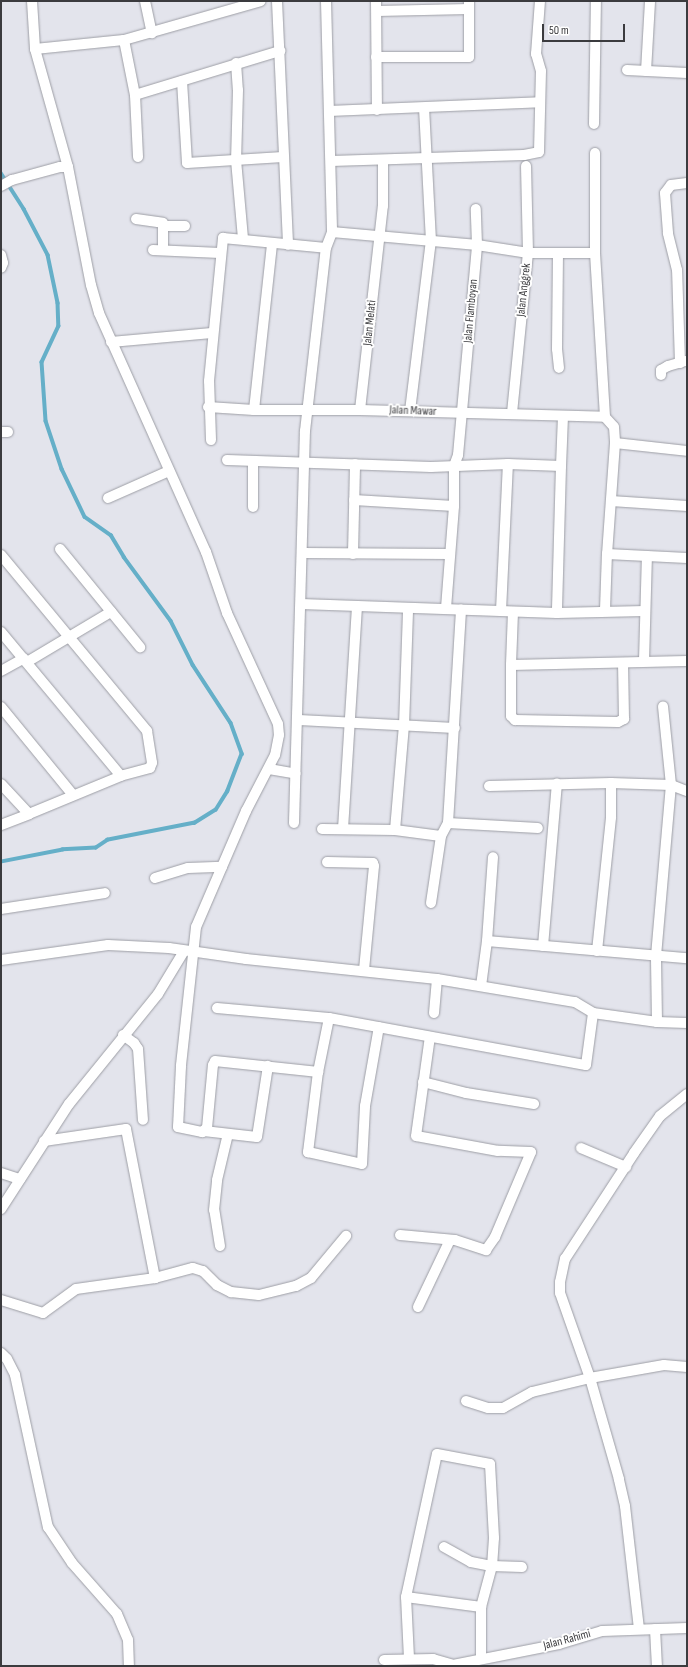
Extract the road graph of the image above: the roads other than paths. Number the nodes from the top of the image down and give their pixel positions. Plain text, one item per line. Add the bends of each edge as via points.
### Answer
1 (32, 1) edge
2 (145, 1) edge
3 (261, 1) edge
4 (277, 1) edge
5 (326, 1) edge
6 (540, 1) edge
7 (596, 1) edge
8 (650, 1) edge
9 (469, 5) edge
10 (376, 6) edge
11 (152, 33) junction
12 (124, 40) junction
13 (35, 49) junction
14 (280, 51) junction
15 (376, 57) junction
16 (236, 63) junction
17 (627, 70) dead end
18 (646, 71) junction
19 (687, 73) edge
20 (182, 81) junction
21 (135, 95) junction
22 (540, 102) junction
23 (424, 108) junction
24 (377, 110) junction
25 (329, 111) junction
26 (594, 124) dead end
27 (595, 153) dead end
28 (138, 157) dead end
29 (283, 157) junction
30 (427, 159) junction
31 (236, 160) junction
32 (382, 161) junction
33 (331, 162) junction
34 (526, 166) dead end
35 (68, 167) junction
36 (687, 182) edge
37 (1, 186) edge
38 (476, 209) dead end
39 (136, 219) dead end
40 (164, 226) junction
41 (185, 226) dead end
42 (332, 232) junction
43 (380, 237) junction
44 (243, 239) junction
45 (431, 241) junction
46 (272, 243) junction
47 (288, 245) junction
48 (477, 245) junction
49 (326, 248) junction
50 (220, 253) junction
51 (528, 253) junction
52 (558, 253) junction
53 (595, 253) junction
54 (1, 256) edge
55 (1, 268) edge
56 (212, 333) junction
57 (111, 342) junction
58 (684, 362) edge
59 (560, 368) dead end
60 (660, 375) dead end
61 (208, 407) junction
62 (308, 409) junction
63 (254, 410) junction
64 (360, 410) junction
65 (410, 411) junction
66 (462, 412) junction
67 (512, 413) junction
68 (563, 416) junction
69 (605, 417) junction
70 (211, 440) dead end
71 (615, 443) junction
72 (687, 451) edge
73 (227, 460) dead end
74 (254, 461) junction
75 (305, 462) junction
76 (355, 464) junction
77 (508, 464) junction
78 (454, 466) junction
79 (561, 466) junction
80 (169, 470) junction
81 (108, 498) dead end
82 (354, 500) junction
83 (611, 500) junction
84 (454, 506) junction
85 (687, 506) edge
86 (253, 507) dead end
87 (60, 549) dead end
88 (303, 553) junction
89 (353, 554) junction
90 (449, 554) junction
91 (607, 554) junction
92 (1, 555) edge
93 (647, 556) junction
94 (687, 558) edge
95 (301, 604) junction
96 (356, 606) junction
97 (408, 608) junction
98 (446, 608) junction
99 (461, 609) junction
100 (605, 610) junction
101 (645, 611) junction
102 (111, 612) junction
103 (501, 612) junction
104 (513, 612) junction
105 (557, 613) junction
106 (1, 632) edge
107 (68, 636) junction
108 (140, 647) dead end
109 (26, 660) junction
110 (644, 661) junction
111 (687, 661) edge
112 (623, 663) junction
113 (511, 665) junction
114 (1, 671) edge
115 (663, 706) dead end
116 (1, 707) edge
117 (299, 720) junction
118 (351, 722) junction
119 (404, 726) junction
120 (455, 728) junction
121 (269, 769) junction
122 (296, 774) junction
123 (121, 776) junction
124 (611, 783) junction
125 (1, 784) edge
126 (557, 784) junction
127 (671, 785) junction
128 (489, 786) dead end
129 (687, 791) edge
130 (73, 795) junction
131 (29, 814) junction
132 (294, 823) dead end
133 (448, 823) junction
134 (1, 825) edge
135 (538, 828) dead end
136 (322, 829) dead end
137 (343, 829) junction
138 (395, 830) junction
139 (441, 836) junction
140 (493, 857) dead end
141 (327, 862) dead end
142 (222, 867) junction
143 (154, 878) dead end
144 (105, 892) dead end
145 (430, 903) dead end
146 (1, 909) edge
147 (488, 941) junction
148 (544, 946) junction
149 (184, 951) junction
150 (195, 951) junction
151 (597, 951) junction
152 (656, 956) junction
153 (687, 958) edge
154 (1, 960) edge
155 (364, 970) junction
156 (438, 979) junction
157 (481, 986) junction
158 (217, 1008) dead end
159 (434, 1013) dead end
160 (593, 1013) junction
161 (329, 1018) junction
162 (657, 1022) junction
163 (687, 1023) edge
164 (379, 1027) junction
165 (123, 1035) junction
166 (430, 1037) junction
167 (268, 1066) junction
168 (318, 1072) junction
169 (423, 1082) junction
170 (687, 1094) edge
171 (534, 1104) dead end
172 (143, 1120) dead end
173 (204, 1131) junction
174 (228, 1134) junction
175 (44, 1141) junction
176 (581, 1148) dead end
177 (626, 1167) junction
178 (1, 1173) edge
179 (20, 1179) junction
180 (1, 1209) edge
181 (400, 1235) dead end
182 (346, 1236) dead end
183 (450, 1240) junction
184 (220, 1246) dead end
185 (155, 1278) junction
186 (1, 1300) edge
187 (418, 1307) dead end
188 (1, 1354) edge
189 (687, 1366) edge
190 (590, 1378) junction
191 (466, 1401) dead end
192 (444, 1547) dead end
193 (492, 1566) junction
194 (522, 1567) dead end
195 (406, 1597) junction
196 (480, 1607) junction
197 (687, 1628) edge
198 (639, 1629) junction
199 (655, 1629) junction
200 (409, 1658) junction
201 (481, 1658) junction
202 (384, 1660) dead end
203 (449, 1665) edge
204 (129, 1666) edge
205 (657, 1666) edge

1 - 13 street
2 - 11 street
3 - 11 street
4 - 14 street
5 - 25 street
6 - 22 street via 536,54 541,71
7 - 26 street
8 - 18 street
9 - 10 street
9 - 15 street via 470,57
10 - 15 street
11 - 12 street
12 - 13 street
12 - 21 street
13 - 35 street
14 - 16 street
14 - 29 street
15 - 24 street
16 - 20 street
16 - 31 street
17 - 18 street
18 - 19 street
20 - 21 street
20 - 31 street via 187,163
21 - 28 street
22 - 23 street
22 - 30 street via 539,152
23 - 24 street
23 - 30 street
24 - 25 street
25 - 33 street
27 - 53 street
29 - 31 street
29 - 47 street
30 - 32 street
30 - 45 street
31 - 44 street
32 - 33 street
32 - 43 street, Jalan Melati via 383,206
33 - 42 street
34 - 51 street, Jalan Anggrek
35 - 37 street via 60,166 12,180
35 - 57 street via 91,285
36 - 58 street via 671,185 665,193 668,233 677,270
38 - 48 street, Jalan Flamboyan
39 - 40 street via 160,221
40 - 41 street
40 - 50 street via 158,250
42 - 43 street
42 - 49 street
43 - 45 street
43 - 64 street, Jalan Melati
44 - 46 street
44 - 50 street via 224,238
45 - 48 street
45 - 65 street
46 - 47 street
46 - 63 street
47 - 49 street
48 - 51 street
48 - 66 street, Jalan Flamboyan
49 - 62 street
50 - 56 street
51 - 52 street
51 - 67 street, Jalan Anggrek
52 - 53 street
52 - 59 street via 557,349
53 - 69 street
54 - 55 street
56 - 57 street
56 - 61 street
57 - 80 street
58 - 60 street via 661,370
61 - 63 street, Jalan Mawar
61 - 70 street
62 - 63 street, Jalan Mawar
62 - 64 street, Jalan Mawar
62 - 75 street
64 - 65 street, Jalan Mawar
65 - 66 street, Jalan Mawar
66 - 67 street, Jalan Mawar
66 - 78 street, Jalan Flamboyan via 458,455
67 - 68 street, Jalan Mawar
68 - 69 street, Jalan Mawar
68 - 79 street
69 - 71 street via 614,427
71 - 72 street
71 - 83 street
73 - 74 street
74 - 75 street
74 - 86 street
75 - 76 street
75 - 88 street
76 - 78 street
76 - 82 street
77 - 78 street
77 - 79 street
77 - 103 street
78 - 84 street, Jalan Flamboyan
79 - 105 street
80 - 81 street
80 - 121 street via 206,552 227,613 274,712 279,735
82 - 84 street
82 - 89 street
83 - 85 street
83 - 91 street
84 - 90 street, Jalan Flamboyan
87 - 102 street
88 - 89 street
88 - 95 street
89 - 90 street
90 - 98 street, Jalan Flamboyan
91 - 93 street
91 - 100 street
92 - 107 street
93 - 94 street
93 - 101 street
95 - 96 street
95 - 117 street
96 - 97 street
96 - 118 street
97 - 98 street
97 - 119 street
98 - 99 street
99 - 103 street
99 - 120 street
100 - 101 street
100 - 105 street
101 - 110 street
102 - 107 street
102 - 108 street
103 - 104 street
104 - 105 street
104 - 113 street
106 - 109 street
107 - 109 street
107 - 123 street via 147,731 152,766
109 - 114 street
109 - 123 street
110 - 111 street
110 - 112 street
112 - 113 street
112 - 113 street via 624,718 618,722 514,720 511,716
115 - 127 street
116 - 130 street
117 - 118 street
117 - 122 street
118 - 119 street
118 - 137 street
119 - 120 street
119 - 138 street
120 - 133 street
121 - 122 street
121 - 142 street via 246,811
122 - 132 street
123 - 130 street
124 - 126 street
124 - 127 street
124 - 151 street via 611,817
125 - 131 street
126 - 128 street
126 - 148 street
127 - 129 street
127 - 152 street
130 - 131 street
131 - 134 street
133 - 135 street
133 - 139 street
136 - 137 street
137 - 138 street
138 - 139 street
139 - 145 street
140 - 147 street
141 - 155 street via 373,863
142 - 143 street via 188,868
142 - 150 street via 196,927
144 - 146 street
147 - 148 street
147 - 157 street
148 - 151 street
149 - 150 street
149 - 154 street via 108,945
149 - 165 street via 158,994
150 - 155 street via 246,959
150 - 173 street via 186,1013 177,1122 180,1129
151 - 152 street
152 - 153 street
152 - 162 street
155 - 156 street
156 - 157 street
156 - 159 street
157 - 160 street via 576,1002
158 - 161 street
160 - 162 street
160 - 166 street via 586,1065
161 - 164 street
161 - 168 street
162 - 163 street
164 - 166 street
164 - 168 street via 366,1098 362,1164 308,1152
165 - 172 street via 138,1049
165 - 175 street via 69,1104
166 - 169 street
167 - 168 street
167 - 173 street via 216,1061 213,1065 207,1128
167 - 174 street via 257,1137
169 - 171 street via 466,1093
169 - 183 street via 416,1136 498,1151 531,1152 489,1247 483,1251 466,1242
170 - 177 street via 660,1116
173 - 174 street
174 - 184 street via 217,1180 214,1210
175 - 179 street
175 - 185 street via 126,1129
176 - 177 street
177 - 190 street via 565,1259 562,1268 560,1293
178 - 179 street
179 - 180 street
181 - 183 street
182 - 185 street via 311,1278 296,1286 259,1295 231,1292 198,1269
183 - 187 street
185 - 186 street via 76,1289 43,1313
188 - 204 street via 7,1359 15,1375 48,1527 72,1563 117,1614 128,1640
189 - 190 street via 664,1365
190 - 191 street via 532,1392 502,1408 488,1408
190 - 198 street via 614,1454 625,1506
192 - 193 street via 471,1562
193 - 194 street
193 - 195 street via 491,1465 437,1454
193 - 196 street
195 - 196 street
195 - 200 street
196 - 201 street
197 - 199 street, Jalan Rahimi
198 - 199 street, Jalan Rahimi
198 - 201 street, Jalan Rahimi via 602,1631 570,1641
199 - 205 street
200 - 202 street
200 - 203 street via 432,1659
201 - 203 street, Jalan Rahimi

